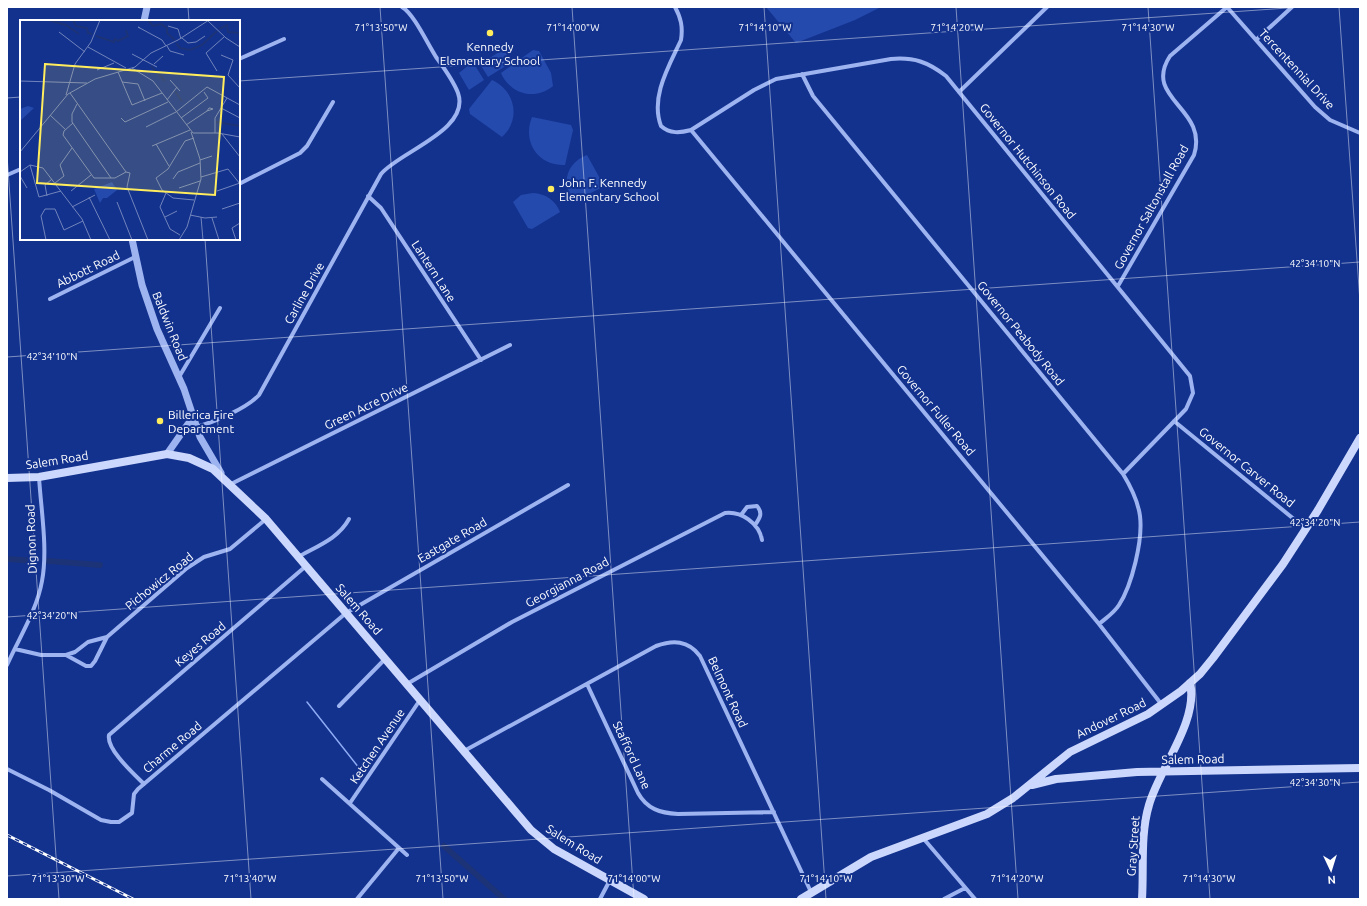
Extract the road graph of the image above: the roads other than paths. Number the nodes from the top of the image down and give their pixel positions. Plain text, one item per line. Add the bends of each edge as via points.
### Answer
1 (147, 7) edge
2 (402, 7) edge
3 (675, 7) edge
4 (1047, 7) edge
5 (1227, 7) edge
6 (1292, 7) edge
7 (144, 20) edge
8 (284, 39) dead end
9 (1256, 40) junction
10 (240, 58) edge
11 (802, 74) junction
12 (958, 92) junction
13 (333, 102) dead end
14 (691, 130) junction
15 (1360, 133) edge
16 (20, 169) edge
17 (7, 175) edge
18 (240, 183) edge
19 (368, 196) junction
20 (132, 240) edge
21 (135, 258) junction
22 (1118, 286) junction
23 (50, 299) dead end
24 (220, 308) dead end
25 (510, 345) dead end
26 (481, 360) junction
27 (179, 377) junction
28 (194, 420) junction
29 (1174, 421) junction
30 (196, 427) junction
31 (1360, 438) edge
32 (167, 454) junction
33 (1123, 474) junction
34 (39, 477) junction
35 (7, 478) edge
36 (229, 483) junction
37 (568, 485) dead end
38 (741, 515) junction
39 (266, 519) junction
40 (349, 520) dead end
41 (755, 525) junction
42 (1307, 529) junction
43 (762, 540) dead end
44 (298, 556) junction
45 (306, 566) junction
46 (346, 613) junction
47 (1099, 624) junction
48 (107, 637) junction
49 (15, 648) junction
50 (66, 655) junction
51 (386, 659) junction
52 (7, 665) edge
53 (1190, 683) junction
54 (407, 684) junction
55 (587, 684) junction
56 (420, 700) junction
57 (1163, 705) junction
58 (340, 706) dead end
59 (464, 752) junction
60 (1360, 768) edge
61 (7, 769) edge
62 (1047, 769) junction
63 (1164, 771) junction
64 (322, 778) dead end
65 (1056, 779) junction
66 (144, 784) junction
67 (1028, 786) junction
68 (350, 803) junction
69 (774, 812) junction
70 (923, 838) junction
71 (399, 848) junction
72 (407, 855) dead end
73 (610, 880) junction
74 (965, 888) junction
75 (811, 892) junction
76 (357, 899) edge
77 (600, 899) edge
78 (644, 899) edge
79 (801, 899) edge
80 (944, 899) edge
81 (975, 899) edge
82 (1142, 899) edge

1 - 7 street
2 - 19 street, Carline Drive via 411,14 456,87 460,102 458,113 452,122 386,168
3 - 14 street via 683,32 661,84 659,122 664,129 672,132
4 - 12 street
5 - 9 street, Tercentennial Drive
5 - 22 street, Governor Saltonstall Road via 1170,56 1166,63 1163,71 1165,88 1191,120 1195,128 1197,146
6 - 9 street
8 - 10 street
9 - 15 street, Tercentennial Drive via 1315,107 1330,120
11 - 12 street, Governor Hutchinson Road via 891,58 907,58 921,60 934,67 946,76
11 - 14 street, Governor Hutchinson Road via 768,82
11 - 33 street, Governor Peabody Road via 813,96
12 - 22 street, Governor Hutchinson Road
13 - 18 street via 307,146 300,153
14 - 47 street, Governor Fuller Road
16 - 17 street
19 - 26 street, Lantern Lane via 381,208
19 - 30 street, Carline Drive via 261,392 245,406
20 - 21 street, Baldwin Road
21 - 23 street, Abbott Road
21 - 27 street, Baldwin Road via 157,329
22 - 29 street, Governor Hutchinson Road via 1190,376 1193,393 1191,401
24 - 27 street
25 - 26 street, Green Acre Drive
26 - 36 street, Green Acre Drive
27 - 28 street, Baldwin Road
28 - 30 street, Baldwin Road
28 - 32 street via 188,424
29 - 33 street, Governor Hutchinson Road
29 - 42 street, Governor Carver Road
30 - 36 street, Baldwin Road via 210,458
31 - 42 main road, Andover Road
32 - 34 main road, Salem Road
32 - 36 main road, Salem Road via 200,462
33 - 47 street, Governor Peabody Road via 1139,509 1139,538 1125,592 1114,611
34 - 35 main road, Salem Road
34 - 49 street, Dignon Road via 44,571 35,605
36 - 39 main road, Salem Road
37 - 46 street, Eastgate Road
38 - 41 street
38 - 41 street via 747,506 757,506 761,514
38 - 54 street, Georgianna Road via 725,513 661,545 512,622
39 - 44 main road, Salem Road
39 - 48 street, Pichowicz Road via 230,549 204,558 187,568
40 - 44 street via 335,537
41 - 43 street
42 - 53 main road, Andover Road via 1224,644
44 - 45 main road, Salem Road
45 - 46 main road, Salem Road
45 - 66 street, Keyes Road via 110,733 108,738 118,756
46 - 51 main road, Salem Road
46 - 66 street, Charme Road
47 - 57 street, Governor Fuller Road
48 - 50 street, Pichowicz Road via 88,642
48 - 50 street, Pichowicz Road via 91,666 86,666
49 - 50 street, Pichowicz Road via 41,656
49 - 52 street, Dignon Road
51 - 54 main road, Salem Road
51 - 58 street
53 - 57 main road, Andover Road
53 - 63 main road, Gray Street via 1192,702 1188,716
54 - 56 main road, Salem Road
55 - 59 street, Belmont Road
55 - 69 street, Stafford Lane via 638,793 650,807 664,813 678,814
55 - 69 street, Belmont Road via 662,644 678,642 693,648 703,661
56 - 59 main road, Salem Road
56 - 68 street, Ketchen Avenue
57 - 62 main road, Andover Road via 1140,719 1078,748
59 - 73 main road, Salem Road via 537,836 554,849
60 - 63 main road, Salem Road
61 - 66 street, Charme Road via 90,815 111,822 119,822 129,816 133,809 134,794
62 - 65 main road
62 - 67 main road, Andover Road
63 - 65 main road, Salem Road
63 - 82 main road, Gray Street via 1159,778 1147,813
64 - 68 street
65 - 67 main road, Salem Road
67 - 70 main road, Andover Road via 982,816
68 - 71 street
69 - 75 street, Belmont Road
70 - 74 street
70 - 75 main road, Andover Road via 871,856
71 - 72 street
71 - 76 street
73 - 77 street
73 - 78 main road, Salem Road
74 - 80 street
74 - 81 street
75 - 79 main road, Andover Road

